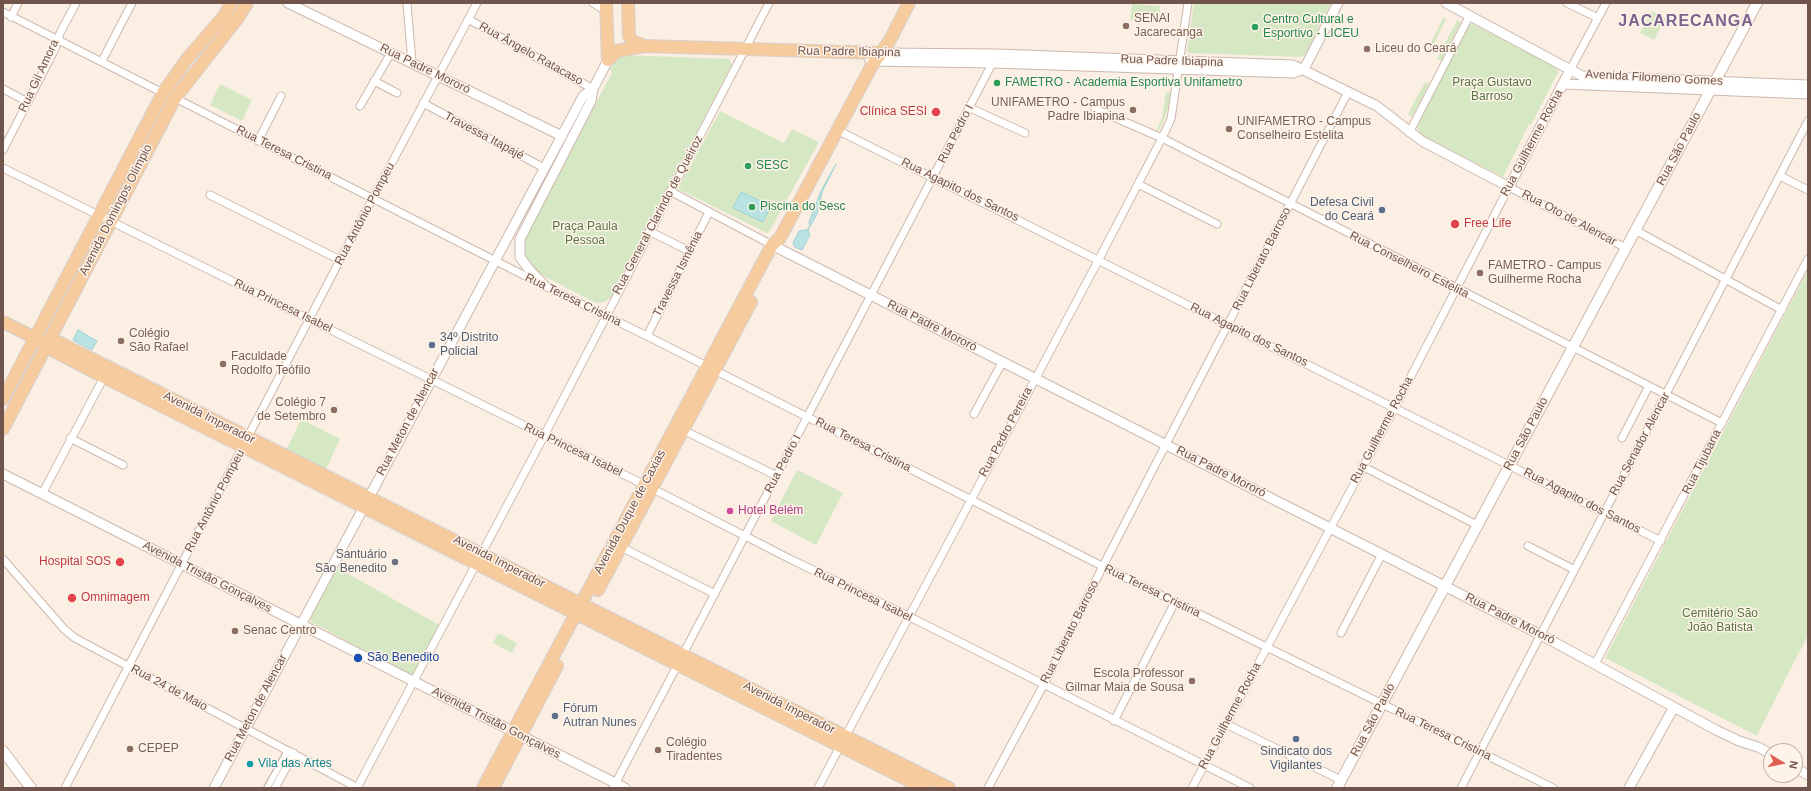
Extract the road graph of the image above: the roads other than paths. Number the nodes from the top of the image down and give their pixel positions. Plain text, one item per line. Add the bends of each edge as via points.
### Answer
1 (18, 3) edge
2 (76, 3) edge
3 (132, 3) edge
4 (231, 3) edge
5 (247, 3) edge
6 (288, 3) edge
7 (407, 3) edge
8 (477, 3) edge
9 (593, 3) edge
10 (628, 3) edge
11 (769, 3) edge
12 (900, 3) edge
13 (909, 3) edge
14 (1188, 3) edge
15 (1338, 3) edge
16 (1446, 3) edge
17 (1568, 3) edge
18 (1606, 3) edge
19 (1757, 3) edge
20 (606, 7) edge
21 (3, 12) edge
22 (1470, 15) junction
23 (11, 17) junction
24 (1598, 18) junction
25 (468, 19) junction
26 (57, 40) junction
27 (644, 46) junction
28 (744, 49) junction
29 (391, 53) junction
30 (997, 54) junction
31 (875, 57) junction
32 (608, 60) junction
33 (102, 61) junction
34 (412, 63) junction
35 (993, 63) junction
36 (1179, 65) junction
37 (1304, 69) junction
38 (1570, 70) junction
39 (438, 76) junction
40 (374, 81) junction
41 (1563, 84) junction
42 (1808, 85) edge
43 (1713, 86) junction
44 (3, 89) edge
45 (593, 89) junction
46 (1348, 92) junction
47 (163, 93) junction
48 (397, 93) dead end
49 (1808, 94) edge
50 (281, 96) dead end
51 (175, 98) junction
52 (28, 102) junction
53 (423, 103) junction
54 (360, 106) dead end
55 (970, 108) junction
56 (1095, 109) dead end
57 (1808, 121) edge
58 (837, 130) junction
59 (1025, 133) dead end
60 (1409, 133) junction
61 (562, 136) junction
62 (1162, 138) junction
63 (258, 141) junction
64 (3, 150) edge
65 (3, 168) edge
66 (544, 168) junction
67 (1780, 176) junction
68 (934, 177) junction
69 (1138, 184) junction
70 (1509, 187) junction
71 (1808, 190) edge
72 (670, 191) junction
73 (210, 195) dead end
74 (373, 199) junction
75 (1290, 204) junction
76 (710, 212) junction
77 (99, 215) junction
78 (111, 221) junction
79 (1217, 224) dead end
80 (1635, 230) junction
81 (649, 231) junction
82 (777, 244) junction
83 (1626, 248) junction
84 (689, 251) junction
85 (1099, 259) junction
86 (1808, 259) edge
87 (340, 260) junction
88 (495, 260) junction
89 (1725, 280) junction
90 (545, 286) junction
91 (1456, 288) junction
92 (872, 295) junction
93 (1782, 310) junction
94 (606, 316) junction
95 (310, 320) junction
96 (3, 322) edge
97 (1228, 324) junction
98 (647, 336) junction
99 (35, 338) junction
100 (47, 344) junction
101 (1572, 347) junction
102 (1003, 361) junction
103 (710, 368) junction
104 (104, 377) junction
105 (1035, 377) junction
106 (431, 379) junction
107 (1649, 386) junction
108 (1666, 394) junction
109 (3, 399) edge
110 (1395, 407) junction
111 (974, 414) dead end
112 (808, 418) junction
113 (1722, 423) junction
114 (3, 429) edge
115 (683, 430) junction
116 (544, 436) junction
117 (70, 438) junction
118 (1622, 438) dead end
119 (246, 443) junction
120 (1166, 444) junction
121 (1510, 464) junction
122 (124, 465) dead end
123 (1362, 466) junction
124 (3, 474) edge
125 (777, 476) junction
126 (648, 487) junction
127 (42, 494) junction
128 (369, 497) junction
129 (971, 499) junction
130 (363, 508) junction
131 (1604, 512) junction
132 (1477, 525) junction
133 (1330, 527) junction
134 (746, 536) junction
135 (1661, 541) junction
136 (1528, 546) dead end
137 (621, 547) junction
138 (1382, 554) junction
139 (3, 558) edge
140 (479, 558) junction
141 (182, 564) junction
142 (1103, 566) junction
143 (1573, 570) junction
144 (1444, 585) junction
145 (714, 594) junction
146 (1175, 602) junction
147 (582, 610) junction
148 (908, 616) junction
149 (301, 624) junction
150 (1341, 633) dead end
151 (1541, 635) junction
152 (1266, 648) junction
153 (680, 659) junction
154 (1595, 664) junction
155 (128, 666) junction
156 (414, 681) junction
157 (1044, 684) junction
158 (1381, 704) junction
159 (1674, 707) junction
160 (1114, 721) junction
161 (1226, 724) junction
162 (246, 728) junction
163 (517, 734) junction
164 (842, 740) junction
165 (1763, 750) edge
166 (3, 751) edge
167 (291, 752) junction
168 (1480, 752) junction
169 (1204, 765) junction
170 (1339, 784) edge
171 (614, 786) edge
172 (31, 788) edge
173 (66, 788) edge
174 (214, 788) edge
175 (267, 788) edge
176 (275, 788) edge
177 (358, 788) edge
178 (483, 788) edge
179 (493, 788) edge
180 (626, 788) edge
181 (818, 788) edge
182 (924, 788) edge
183 (949, 788) edge
184 (988, 788) edge
185 (1192, 788) edge
186 (1250, 788) edge
187 (1461, 788) edge
188 (1553, 788) edge
189 (1629, 788) edge

1 - 23 street
2 - 26 street, Rua Gil Amora
3 - 33 street
4 - 47 main road, Avenida Domingos Olímpio via 225,15 187,59
5 - 51 main road, Avenida Domingos Olímpio
6 - 29 street, Rua Padre Mororó
7 - 34 street
8 - 25 street, Rua Antônio Pompeu
9 - 20 street
10 - 27 main road via 629,36 632,41
11 - 28 street, Rua General Clarindo de Queiroz
12 - 31 main road, Avenida Duque de Caxias
13 - 31 main road, Avenida Duque de Caxias via 890,40
14 - 36 street, Rua Pedro Pereira
15 - 37 street
16 - 22 street, Avenida Filomeno Gomes
17 - 24 street
18 - 24 street
19 - 43 main road, Rua São Paulo
20 - 32 main road
21 - 23 street
22 - 38 street, Avenida Filomeno Gomes
22 - 60 street
23 - 26 street
24 - 38 street
25 - 39 street, Rua Antônio Pompeu
25 - 45 street, Rua Ângelo Ratacaso
26 - 33 street
26 - 52 street, Rua Gil Amora via 55,49
27 - 28 main road, Rua Padre Ibiapina
27 - 32 main road, Rua Padre Ibiapina via 617,51
28 - 31 main road, Rua Padre Ibiapina
28 - 72 street, Rua General Clarindo de Queiroz
29 - 34 street, Rua Padre Mororó
29 - 40 street
30 - 31 street, Rua Padre Ibiapina
30 - 35 street, Rua Pedro I
30 - 36 street, Rua Padre Ibiapina
31 - 35 street, Rua Padre Ibiapina
31 - 58 main road, Avenida Duque de Caxias
32 - 45 street, Rua Meton de Alencar
33 - 47 street
34 - 39 street, Rua Padre Mororó
35 - 36 street, Rua Padre Ibiapina
35 - 55 street, Rua Pedro I
36 - 37 street, Rua Padre Ibiapina via 1293,65
36 - 62 street, Rua Pedro Pereira via 1170,119
37 - 46 street, Rua Oto de Alencar
38 - 41 street, Rua Guilherme Rocha
38 - 43 street, Avenida Filomeno Gomes via 1582,76
39 - 53 street, Rua Antônio Pompeu
39 - 61 street, Rua Padre Mororó
40 - 48 street
40 - 54 street
41 - 43 street, Avenida Filomeno Gomes
41 - 70 street, Rua Guilherme Rocha
42 - 43 street, Avenida Filomeno Gomes
43 - 49 street, Avenida Filomeno Gomes
43 - 80 main road, Rua São Paulo
44 - 52 street
45 - 61 street, Rua Meton de Alencar via 583,96
45 - 90 street via 591,101 520,239 520,257
46 - 60 street, Rua Oto de Alencar via 1377,106
46 - 75 street, Rua Liberato Barroso
47 - 77 main road, Avenida Domingos Olímpio
50 - 63 street
51 - 63 street, Rua Teresa Cristina
51 - 78 main road, Avenida Domingos Olímpio
52 - 64 street, Rua Gil Amora
53 - 66 street, Travessa Itapajé
53 - 74 street, Rua Antônio Pompeu
55 - 59 street
55 - 68 street, Rua Pedro I
56 - 62 street, Rua Conselheiro Estelita
57 - 67 street, Rua Senador Alencar
58 - 68 street, Rua Agapito dos Santos
58 - 82 main road, Avenida Duque de Caxias
60 - 70 street, Rua Oto de Alencar
61 - 66 street, Rua Meton de Alencar
62 - 69 street, Rua Pedro Pereira
62 - 75 street, Rua Conselheiro Estelita
63 - 74 street, Rua Teresa Cristina
65 - 77 street, Rua Princesa Isabel
66 - 88 street, Rua Meton de Alencar
67 - 71 street
67 - 89 street, Rua Senador Alencar
68 - 85 street, Rua Agapito dos Santos
68 - 92 street, Rua Pedro I
69 - 79 street
69 - 85 street, Rua Pedro Pereira
70 - 83 street, Rua Oto de Alencar
70 - 91 street, Rua Guilherme Rocha
72 - 76 street, Rua Padre Mororó
72 - 81 street, Rua General Clarindo de Queiroz
73 - 87 street
74 - 87 street, Rua Antônio Pompeu
74 - 88 street, Rua Teresa Cristina
75 - 91 street, Rua Conselheiro Estelita
75 - 97 street, Rua Liberato Barroso
76 - 82 street, Rua Padre Mororó
76 - 84 street, Travessa Ismênia
77 - 78 street, Rua Princesa Isabel
77 - 99 main road, Avenida Domingos Olímpio
78 - 95 street, Rua Princesa Isabel
78 - 100 main road, Avenida Domingos Olímpio
80 - 83 main road, Rua São Paulo
80 - 89 street, Rua Oto de Alencar
81 - 84 street
81 - 94 street, Rua General Clarindo de Queiroz
82 - 92 street, Rua Padre Mororó
82 - 103 main road, Avenida Duque de Caxias
83 - 101 main road, Rua São Paulo
84 - 98 street, Travessa Ismênia
85 - 97 street, Rua Agapito dos Santos
85 - 105 street, Rua Pedro Pereira
86 - 93 street, Rua Tijubana
87 - 95 street, Rua Antônio Pompeu
88 - 90 street, Rua Teresa Cristina
88 - 106 street, Rua Meton de Alencar
89 - 93 street, Rua Oto de Alencar
89 - 108 street, Rua Senador Alencar
90 - 94 street, Rua Teresa Cristina
91 - 101 street, Rua Conselheiro Estelita
91 - 110 street, Rua Guilherme Rocha
92 - 102 street, Rua Padre Mororó
92 - 112 street, Rua Pedro I
93 - 113 street, Rua Tijubana
94 - 98 street, Rua Teresa Cristina
94 - 116 street, Rua General Clarindo de Queiroz
95 - 106 street, Rua Princesa Isabel
95 - 119 street, Rua Antônio Pompeu
96 - 99 main road, Avenida Imperador
97 - 110 street, Rua Agapito dos Santos
97 - 120 street, Rua Liberato Barroso
98 - 103 street, Rua Teresa Cristina
99 - 100 main road, Avenida Imperador
99 - 109 main road, Avenida Domingos Olímpio
100 - 104 main road, Avenida Imperador via 54,351
100 - 114 main road, Avenida Domingos Olímpio
100 - 119 main road, Avenida Imperador via 58,342
101 - 107 street, Rua Conselheiro Estelita
101 - 121 main road, Rua São Paulo
102 - 105 street, Rua Padre Mororó
102 - 111 street
103 - 112 street, Rua Teresa Cristina
103 - 115 main road, Avenida Duque de Caxias
103 - 126 main road, Avenida Duque de Caxias
104 - 117 street
104 - 119 main road, Avenida Imperador
105 - 120 street, Rua Padre Mororó
105 - 129 street, Rua Pedro Pereira
106 - 116 street, Rua Princesa Isabel
106 - 128 street, Rua Meton de Alencar
107 - 108 street, Rua Conselheiro Estelita
107 - 118 street
108 - 113 street, Rua Conselheiro Estelita
108 - 131 street, Rua Senador Alencar
110 - 121 street, Rua Agapito dos Santos
110 - 123 street, Rua Guilherme Rocha
112 - 125 street, Rua Pedro I
112 - 129 street, Rua Teresa Cristina
113 - 135 street, Rua Tijubana
115 - 125 street
115 - 126 main road, Avenida Duque de Caxias
116 - 126 street, Rua Princesa Isabel
116 - 140 street, Rua General Clarindo de Queiroz
117 - 122 street
117 - 127 street
119 - 128 main road, Avenida Imperador
119 - 130 main road, Avenida Imperador
119 - 141 street, Rua Antônio Pompeu
120 - 133 street, Rua Padre Mororó
120 - 142 street, Rua Liberato Barroso
121 - 131 street, Rua Agapito dos Santos
121 - 132 main road, Rua São Paulo
123 - 132 street
123 - 133 street, Rua Guilherme Rocha
124 - 127 street, Avenida Tristão Gonçalves
125 - 134 street, Rua Pedro I
126 - 134 street, Rua Princesa Isabel
126 - 137 main road, Avenida Duque de Caxias
126 - 147 main road, Avenida Duque de Caxias
127 - 141 street, Avenida Tristão Gonçalves
128 - 130 street, Rua Meton de Alencar
128 - 140 main road, Avenida Imperador
129 - 142 street, Rua Teresa Cristina
129 - 148 street, Rua Pedro Pereira
130 - 140 main road, Avenida Imperador
130 - 149 street, Rua Meton de Alencar
131 - 135 street, Rua Agapito dos Santos
131 - 143 street, Rua Senador Alencar
132 - 144 main road, Rua São Paulo
133 - 138 street, Rua Padre Mororó
133 - 152 street, Rua Guilherme Rocha
134 - 145 street, Rua Pedro I
134 - 148 street, Rua Princesa Isabel
135 - 154 street, Rua Tijubana
136 - 143 street
137 - 145 street
137 - 147 main road, Avenida Duque de Caxias
138 - 144 street, Rua Padre Mororó
138 - 150 street
139 - 155 street, Rua 24 de Maio via 65,630
140 - 147 main road, Avenida Imperador
140 - 156 street, Rua General Clarindo de Queiroz
141 - 149 street, Avenida Tristão Gonçalves
141 - 155 street, Rua Antônio Pompeu
142 - 146 street, Rua Teresa Cristina
142 - 157 street, Rua Liberato Barroso
143 - 151 street, Rua Senador Alencar
144 - 151 street, Rua Padre Mororó
144 - 158 main road, Rua São Paulo
145 - 153 street, Rua Pedro I
146 - 152 street, Rua Teresa Cristina
146 - 160 street
147 - 153 main road, Avenida Imperador
147 - 163 main road, Avenida Duque de Caxias
148 - 157 street, Rua Princesa Isabel
148 - 164 street, Rua Pedro Pereira
149 - 156 street, Avenida Tristão Gonçalves
149 - 162 street, Rua Meton de Alencar
151 - 154 street, Rua Padre Mororó
151 - 168 street, Rua Senador Alencar
152 - 158 street, Rua Teresa Cristina
152 - 161 street, Rua Guilherme Rocha
153 - 164 main road, Avenida Imperador
153 - 171 street, Rua Pedro I
154 - 159 street, Rua Padre Mororó
155 - 162 street, Rua 24 de Maio
155 - 173 street, Rua Antônio Pompeu
156 - 163 street, Avenida Tristão Gonçalves
156 - 177 street, Rua General Clarindo de Queiroz
157 - 160 street, Rua Princesa Isabel
157 - 184 street, Rua Liberato Barroso
158 - 168 street, Rua Teresa Cristina
158 - 170 main road, Rua São Paulo
159 - 165 street, Rua Padre Mororó via 1733,739
159 - 189 street
160 - 169 street, Rua Princesa Isabel
161 - 169 street, Rua Guilherme Rocha
161 - 170 street
162 - 167 street, Rua 24 de Maio
162 - 174 street, Rua Meton de Alencar
163 - 171 street, Avenida Tristão Gonçalves
163 - 178 main road, Avenida Duque de Caxias
163 - 179 main road, Avenida Duque de Caxias
164 - 181 street, Rua Pedro Pereira
164 - 182 main road, Avenida Imperador
164 - 183 main road, Avenida Imperador
166 - 172 main road
167 - 175 street
167 - 176 street
167 - 177 street, Rua 24 de Maio
168 - 187 street, Rua Senador Alencar
168 - 188 street, Rua Teresa Cristina
169 - 185 street, Rua Guilherme Rocha
169 - 186 street, Rua Princesa Isabel
171 - 180 street, Avenida Tristão Gonçalves

